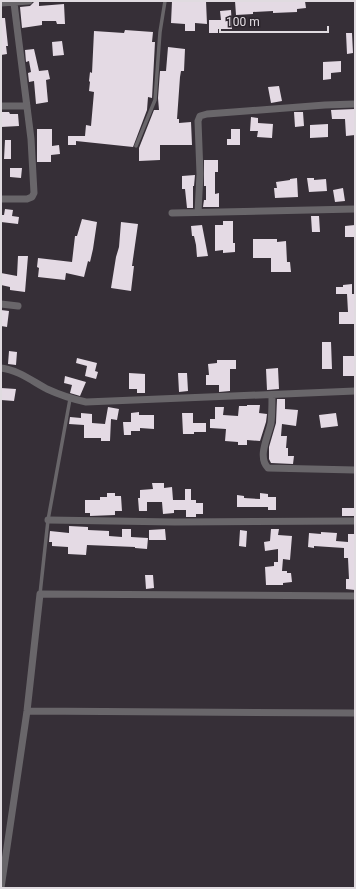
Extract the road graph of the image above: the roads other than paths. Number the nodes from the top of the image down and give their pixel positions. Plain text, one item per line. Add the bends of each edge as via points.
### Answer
1 (29, 1) edge
2 (165, 1) edge
3 (1, 3) edge
4 (14, 3) junction
5 (355, 104) edge
6 (1, 106) edge
7 (27, 106) junction
8 (136, 146) dead end
9 (1, 199) edge
10 (355, 209) edge
11 (198, 212) junction
12 (172, 213) dead end
13 (1, 304) edge
14 (18, 306) dead end
15 (1, 368) edge
16 (355, 391) edge
17 (272, 395) junction
18 (70, 399) junction
19 (355, 470) edge
20 (48, 520) junction
21 (355, 521) edge
22 (40, 594) junction
23 (355, 596) edge
24 (27, 711) junction
25 (355, 713) edge
26 (1, 888) edge

1 - 4 street
2 - 8 lane via 155,100
3 - 4 street
4 - 7 street
5 - 11 street via 200,116
6 - 7 street
7 - 9 street via 34,196 27,199
10 - 11 street
11 - 12 street
13 - 14 street
15 - 18 street via 16,372
16 - 17 street
17 - 18 street via 86,402
17 - 19 street via 271,423 263,455 268,468
18 - 20 lane
20 - 21 street
20 - 22 lane
22 - 23 street
22 - 24 street
24 - 25 street
24 - 26 street

